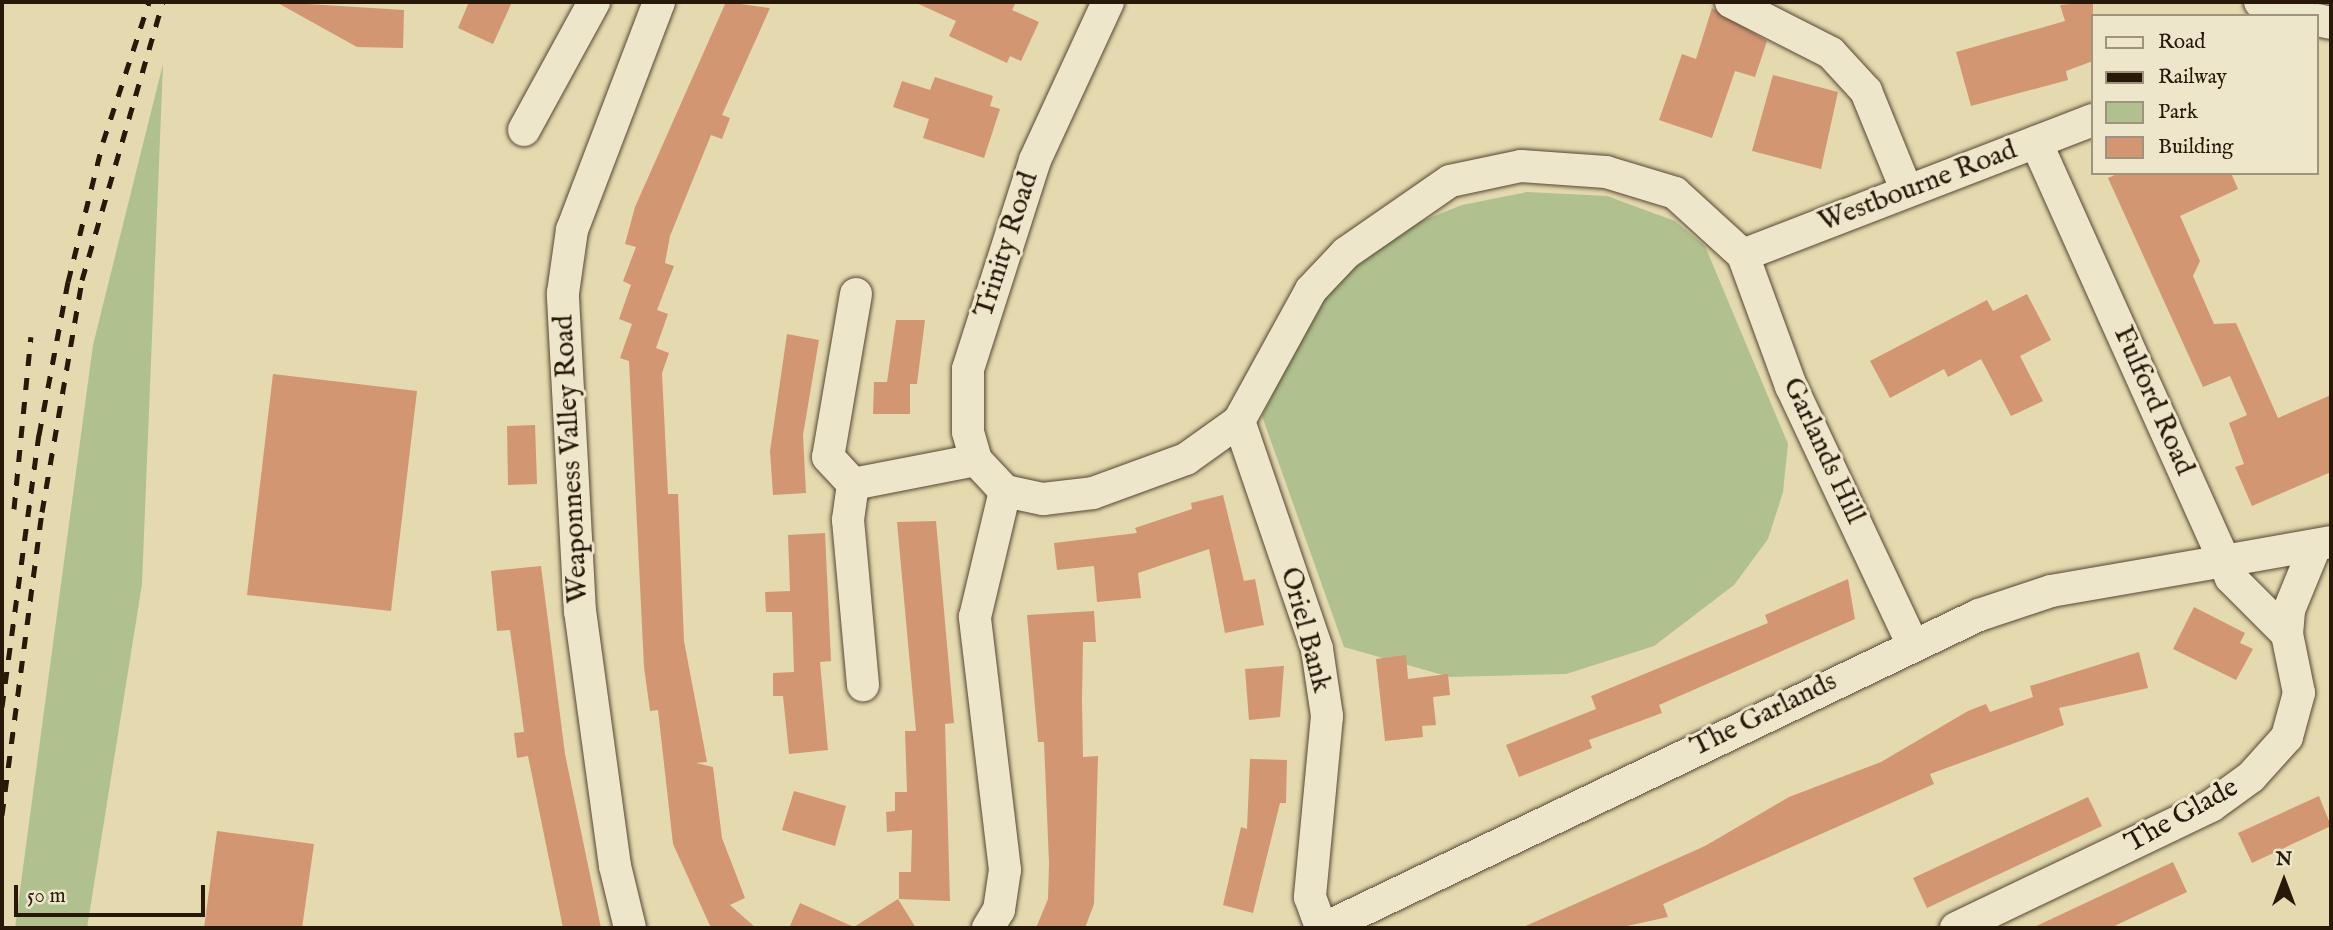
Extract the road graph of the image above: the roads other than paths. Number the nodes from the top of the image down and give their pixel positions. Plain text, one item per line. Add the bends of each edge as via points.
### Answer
1 (594, 2) edge
2 (659, 2) edge
3 (1108, 2) edge
4 (1731, 2) edge
5 (2262, 2) edge
6 (2297, 14) edge
7 (2092, 120) edge
8 (524, 130) dead end
9 (2036, 142) junction
10 (1906, 189) junction
11 (1743, 256) junction
12 (856, 294) dead end
13 (1240, 421) junction
14 (976, 460) junction
15 (853, 484) junction
16 (1005, 491) junction
17 (2323, 546) edge
18 (2224, 561) junction
19 (2287, 634) junction
20 (1912, 643) junction
21 (863, 685) dead end
22 (630, 928) edge
23 (988, 928) edge
24 (1323, 928) edge
25 (1956, 928) edge

1 - 8 street
2 - 22 street, Weaponness Valley Road via 572,230 563,293 580,612 615,866
3 - 14 street, Trinity Road via 1035,159 986,307 966,397
4 - 10 street via 1786,24 1840,63 1866,91
5 - 6 street
7 - 9 street, Westbourne Road
9 - 10 street, Westbourne Road
9 - 18 street, Fulford Road
10 - 11 street, Westbourne Road
11 - 13 street via 1675,193 1606,172 1521,166 1450,181 1346,253 1311,290
11 - 20 street, Garlands Hill via 1791,386
12 - 15 street via 828,457
13 - 16 street via 1186,459 1093,493 1043,499
13 - 24 street, Oriel Bank via 1317,649 1327,716 1310,897
14 - 15 street
14 - 16 street
15 - 21 street via 848,520
16 - 23 street via 975,617 1005,870 999,911
17 - 18 street
17 - 19 street via 2289,610
18 - 19 street via 2231,578
18 - 20 street, The Garlands via 2052,591
19 - 25 street, The Glade via 2299,693 2287,737 2251,777 2211,807
20 - 24 street, The Garlands

